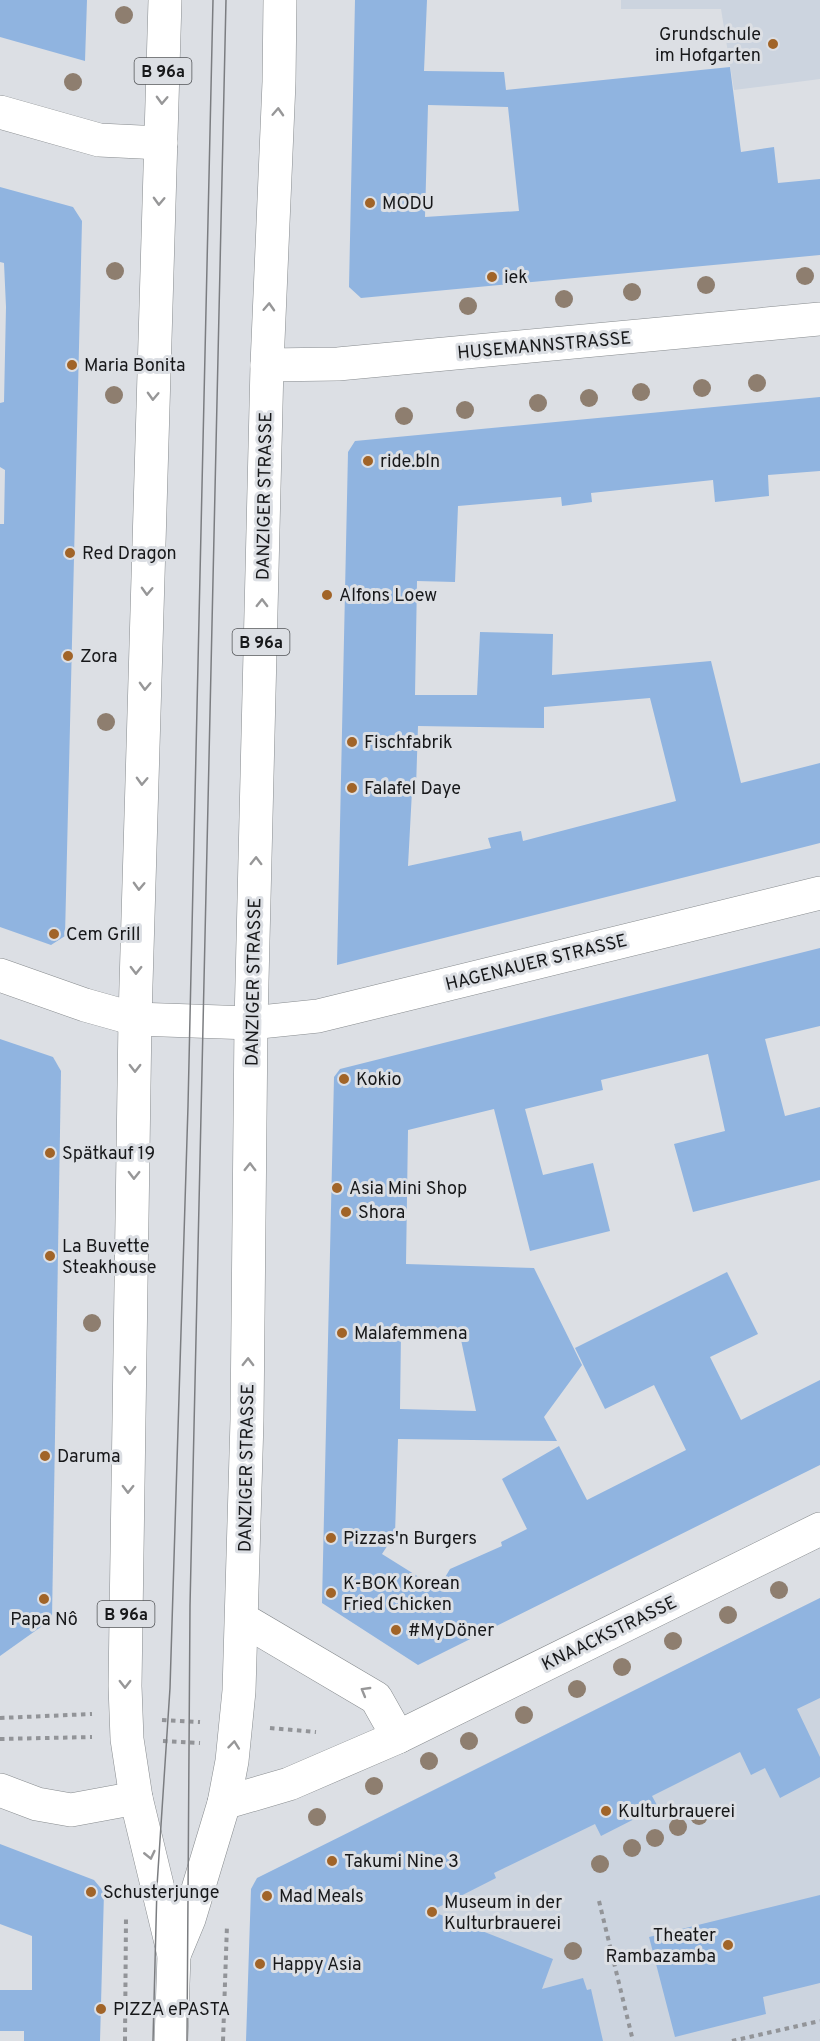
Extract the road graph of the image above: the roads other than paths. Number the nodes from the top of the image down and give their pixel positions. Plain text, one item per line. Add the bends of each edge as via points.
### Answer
1 (165, 0) edge
2 (280, 0) edge
3 (0, 112) edge
4 (161, 143) junction
5 (820, 319) edge
6 (267, 365) junction
7 (820, 893) edge
8 (0, 975) edge
9 (135, 1019) junction
10 (251, 1023) junction
11 (820, 1529) edge
12 (242, 1619) junction
13 (398, 1737) junction
14 (0, 1790) edge
15 (136, 1798) junction
16 (224, 1803) junction
17 (174, 1955) junction
18 (171, 2041) edge

1 -> 4 main road, DANZIGER STRASSE / B 96a
6 -> 2 main road, DANZIGER STRASSE / B 96a
3 - 4 main road via 99,141
4 -> 9 main road, DANZIGER STRASSE / B 96a
5 - 6 main road, HUSEMANNSTRASSE via 338,364
10 -> 6 main road, DANZIGER STRASSE / B 96a
7 - 10 main road, HAGENAUER STRASSE via 318,1016
8 - 9 main road, HAGENAUER STRASSE
9 - 10 main road, HAGENAUER STRASSE
9 -> 15 main road, DANZIGER STRASSE / B 96a via 126,1728
12 -> 10 main road, DANZIGER STRASSE / B 96a
11 - 13 main road, KNAACKSTRASSE
13 -> 12 main road via 376,1698
16 -> 12 main road, DANZIGER STRASSE / B 96a via 235,1735
13 - 16 main road, KNAACKSTRASSE via 289,1784
14 - 15 main road via 37,1804 71,1810
15 -> 17 main road, DANZIGER STRASSE / B 96a
16 - 17 main road, DANZIGER STRASSE / B 96a
17 - 18 main road, DANZIGER STRASSE / B 96a

